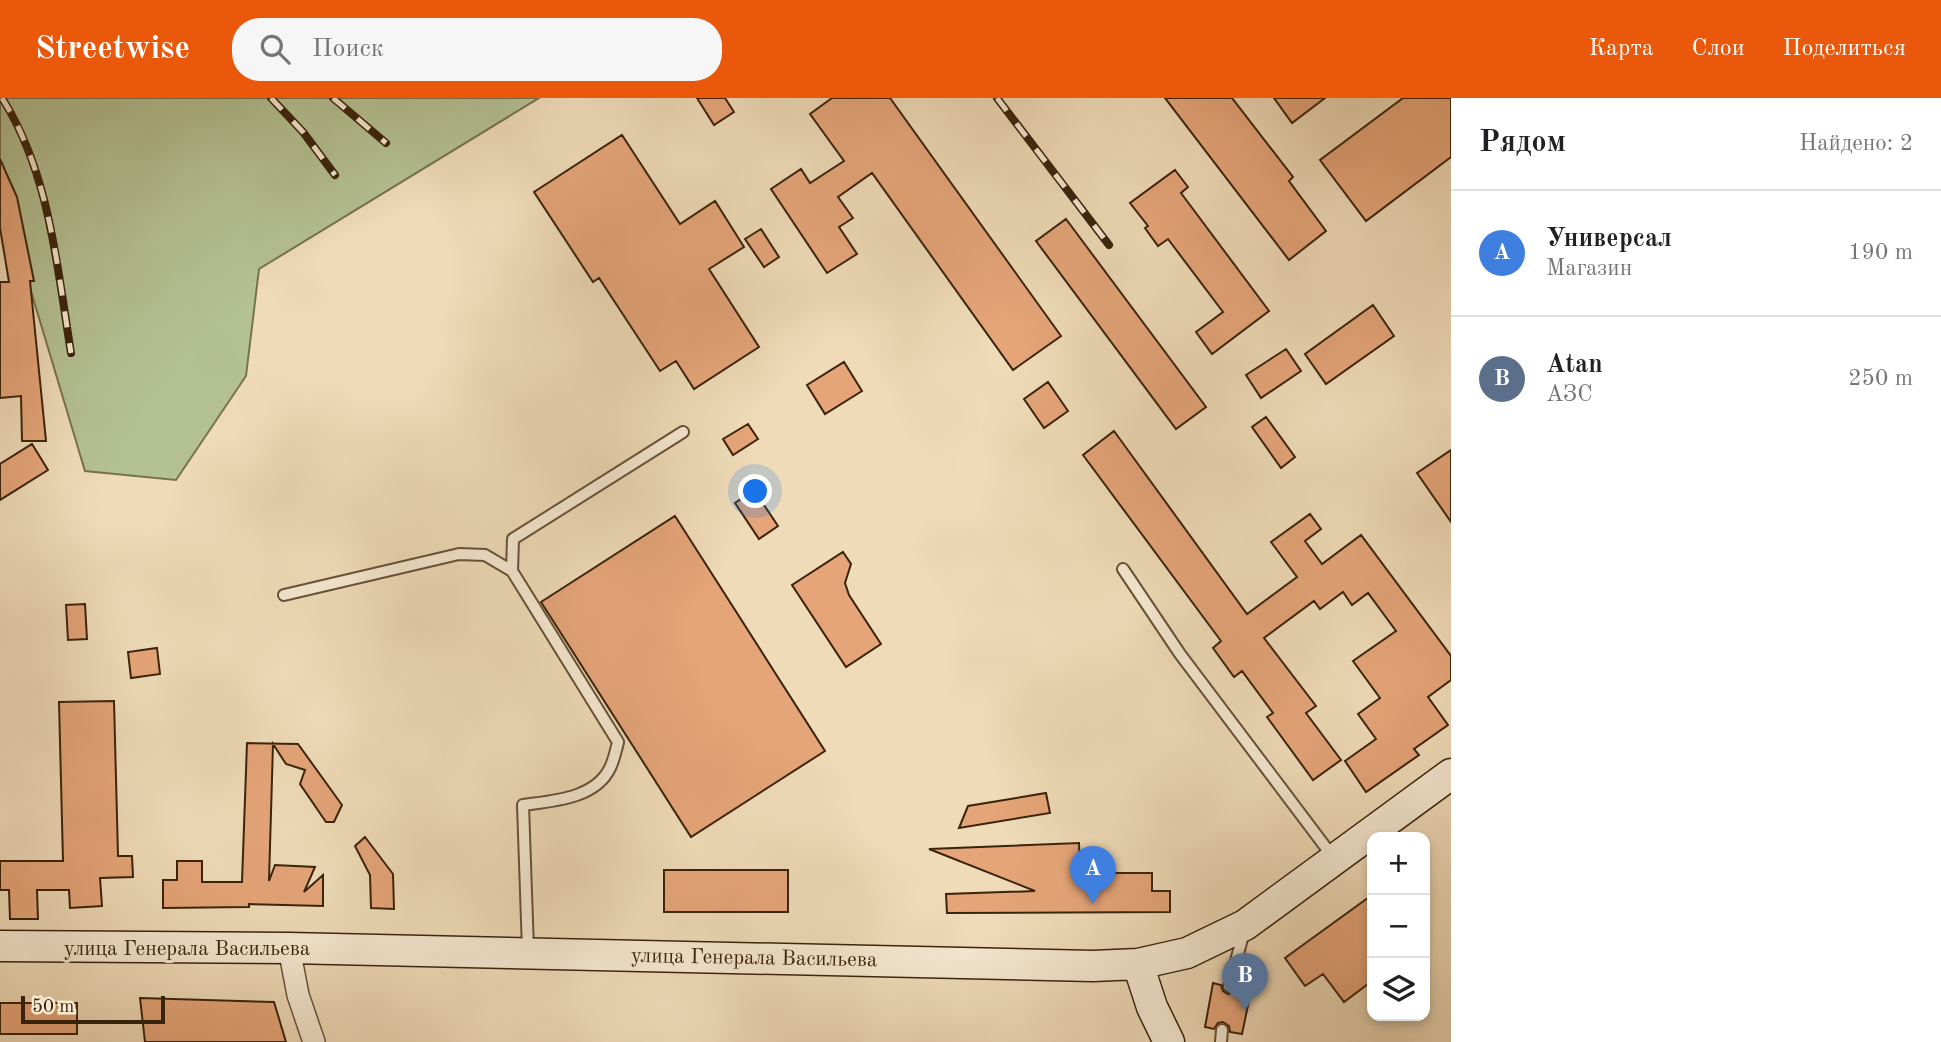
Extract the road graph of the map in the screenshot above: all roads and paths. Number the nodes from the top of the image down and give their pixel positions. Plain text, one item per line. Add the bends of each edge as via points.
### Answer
1 (683, 432) dead end
2 (1124, 569) dead end
3 (512, 571) junction
4 (284, 595) dead end
5 (1451, 774) edge
6 (1335, 859) junction
7 (1245, 925) junction
8 (0, 946) edge
9 (289, 948) junction
10 (528, 953) junction
11 (1138, 964) junction
12 (1229, 986) dead end
13 (314, 1042) edge
14 (1169, 1042) edge

1 - 3 lane via 513,539
2 - 6 lane via 1180,654
3 - 4 lane via 485,555 459,554
3 - 10 lane via 618,742 610,769 597,785 569,798 523,805
5 - 6 main road, улица Генерала Васильева
6 - 7 main road, улица Генерала Васильева
7 - 11 main road, улица Генерала Васильева via 1187,953
7 - 12 lane
8 - 9 main road, улица Генерала Васильева
9 - 10 main road, улица Генерала Васильева
9 - 13 street
10 - 11 main road, улица Генерала Васильева
11 - 14 main road

